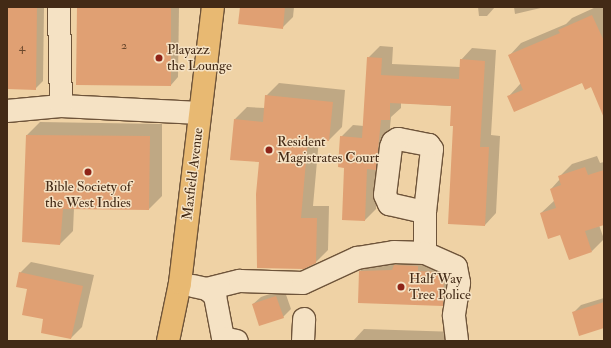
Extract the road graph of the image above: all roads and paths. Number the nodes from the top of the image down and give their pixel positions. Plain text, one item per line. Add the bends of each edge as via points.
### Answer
1 (59, 7) edge
2 (213, 7) edge
3 (60, 106) junction
4 (7, 111) edge
5 (200, 113) junction
6 (425, 212) dead end
7 (425, 253) junction
8 (180, 282) junction
9 (207, 289) junction
10 (304, 318) dead end
11 (228, 340) edge
12 (168, 341) edge
13 (303, 341) edge
14 (457, 341) edge

1 - 3 lane
2 - 5 main road, Maxfield Avenue
3 - 4 lane
3 - 5 lane
5 - 8 main road, Maxfield Avenue
6 - 7 lane
7 - 9 lane via 394,252 356,258 303,283 240,281
7 - 14 lane via 456,267 459,282 454,316
8 - 9 lane
8 - 12 main road, Maxfield Avenue
9 - 11 lane via 215,296
10 - 13 lane

